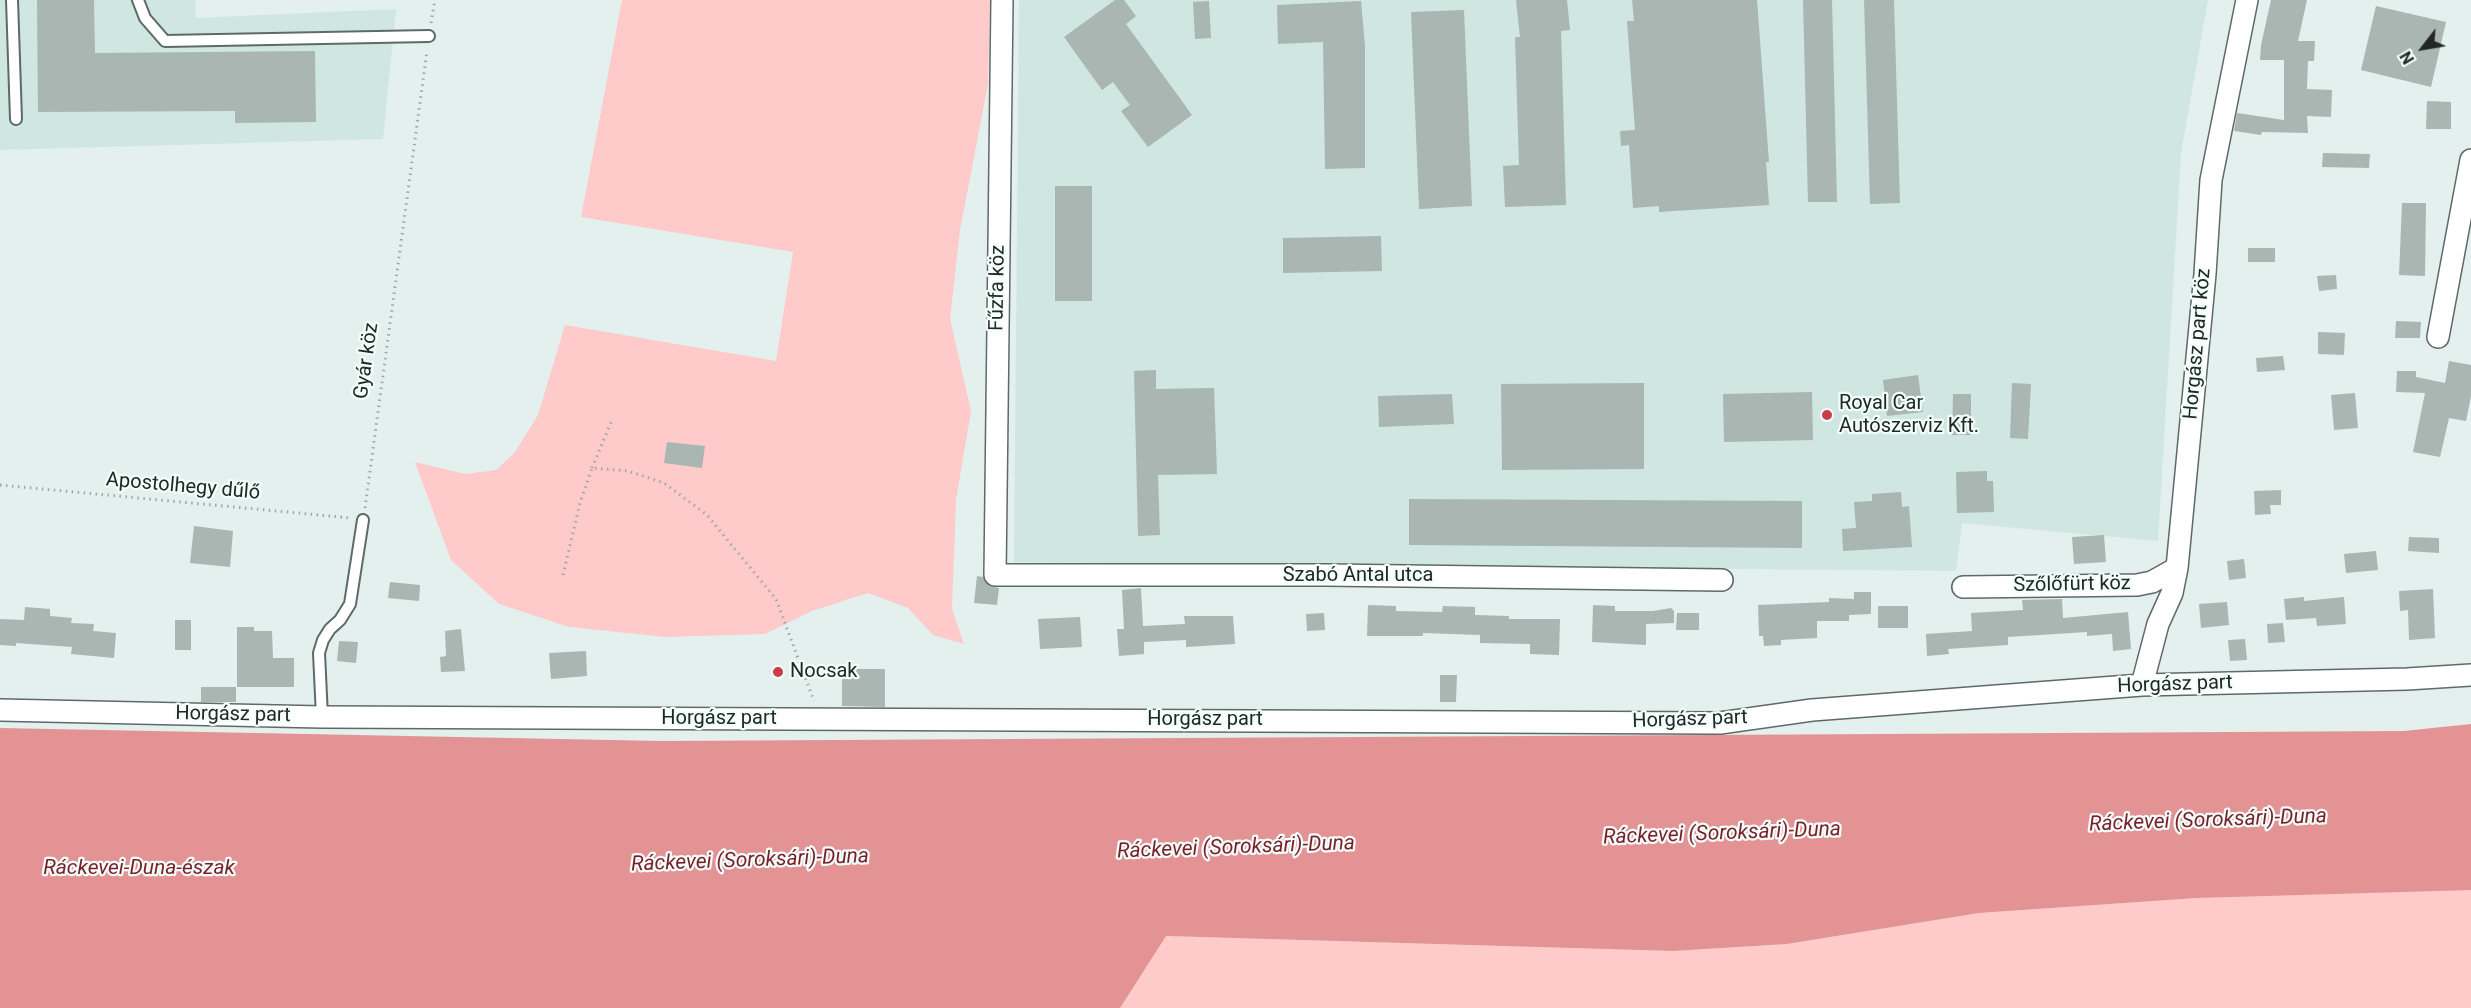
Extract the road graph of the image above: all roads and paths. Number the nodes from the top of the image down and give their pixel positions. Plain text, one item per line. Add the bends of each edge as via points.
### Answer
1 (12, 0) edge
2 (138, 0) edge
3 (435, 0) edge
4 (1002, 0) edge
5 (2247, 0) edge
6 (429, 36) junction
7 (16, 119) dead end
8 (2471, 159) edge
9 (2438, 337) dead end
10 (612, 420) dead end
11 (592, 468) junction
12 (0, 485) edge
13 (363, 520) junction
14 (2176, 568) junction
15 (563, 575) dead end
16 (995, 575) joint
17 (1722, 580) dead end
18 (1963, 587) dead end
19 (2471, 675) edge
20 (2142, 685) junction
21 (814, 700) dead end
22 (0, 710) edge
23 (322, 717) junction

1 - 7 lane
2 - 6 lane via 145,18 165,41
3 - 6 path, Gyár köz
4 - 16 street, Fűzfa köz
5 - 14 street, Horgász part köz via 2211,180
6 - 13 path, Gyár köz
8 - 9 street
10 - 11 path
11 - 15 path
11 - 21 path via 628,471 664,483 707,515 776,599
12 - 13 path, Apostolhegy dűlő
13 - 23 lane via 350,604 326,634 318,653
14 - 18 street, Szőlőfürt köz via 2152,582 2137,585
14 - 20 street, Horgász part köz via 2172,593 2157,624
16 - 17 street, Szabó Antal utca
19 - 20 street, Horgász part
20 - 23 street, Horgász part via 1812,710 1720,723
22 - 23 street, Horgász part

